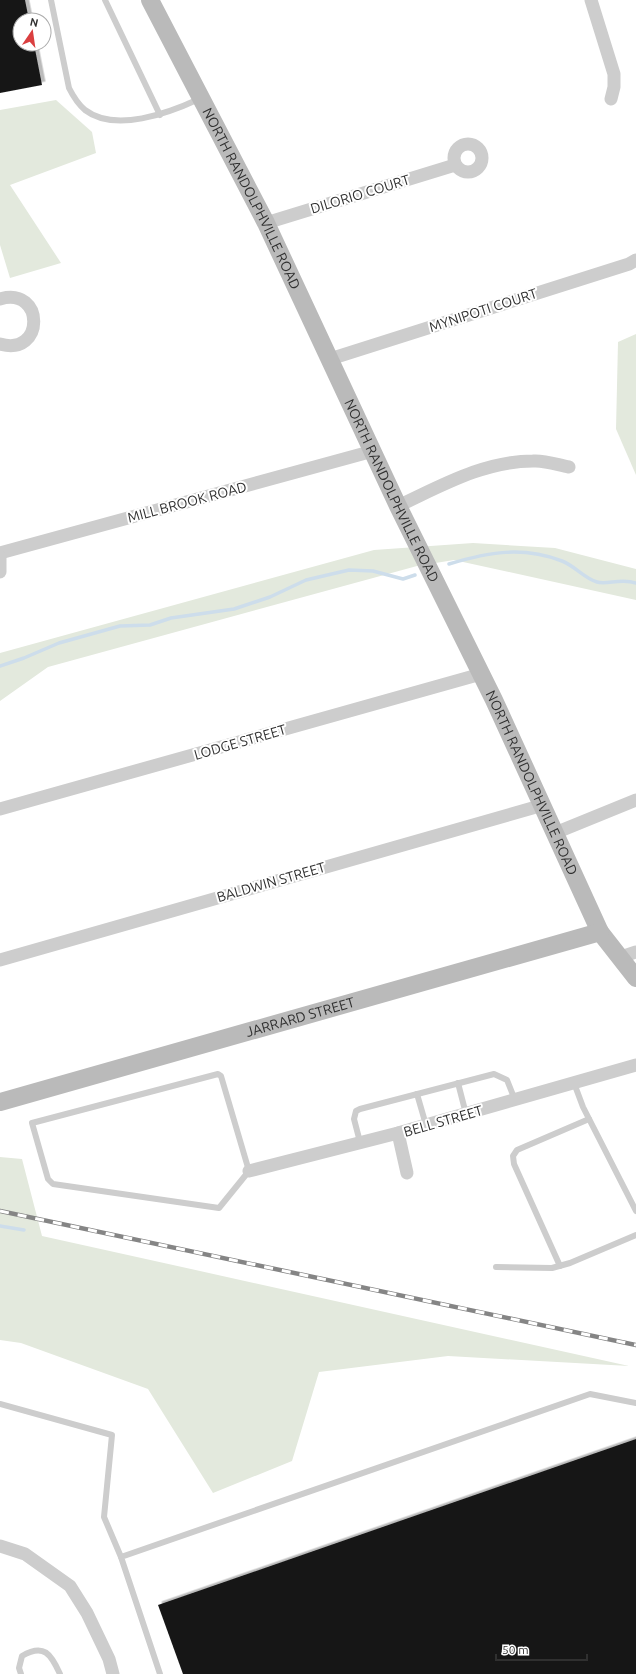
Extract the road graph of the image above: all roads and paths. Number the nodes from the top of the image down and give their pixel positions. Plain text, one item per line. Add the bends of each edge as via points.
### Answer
1 (51, 0) edge
2 (105, 0) edge
3 (150, 0) edge
4 (591, 0) edge
5 (201, 98) junction
6 (611, 99) dead end
7 (160, 115) junction
8 (455, 165) dead end
9 (266, 223) junction
10 (636, 260) edge
11 (0, 299) edge
12 (0, 344) edge
13 (330, 359) junction
14 (373, 451) junction
15 (569, 468) dead end
16 (398, 506) junction
17 (0, 553) edge
18 (0, 556) edge
19 (0, 572) edge
20 (481, 674) junction
21 (636, 800) edge
22 (543, 805) junction
23 (0, 809) edge
24 (555, 833) junction
25 (600, 932) junction
26 (628, 954) edge
27 (0, 960) edge
28 (636, 978) edge
29 (636, 1065) edge
30 (458, 1083) junction
31 (574, 1083) junction
32 (417, 1094) junction
33 (515, 1100) junction
34 (0, 1102) edge
35 (466, 1114) junction
36 (589, 1119) junction
37 (426, 1126) junction
38 (398, 1134) junction
39 (360, 1142) junction
40 (249, 1171) junction
41 (407, 1173) dead end
42 (636, 1211) edge
43 (636, 1235) edge
44 (560, 1266) junction
45 (496, 1267) dead end
46 (636, 1403) edge
47 (0, 1404) edge
48 (0, 1546) edge
49 (121, 1557) junction
50 (21, 1674) edge
51 (60, 1674) edge
52 (113, 1674) edge
53 (160, 1674) edge

1 - 7 lane via 69,88 75,99 95,116 108,120
2 - 7 lane
3 - 5 street, NORTH RANDOLPHVILLE ROAD
4 - 6 street via 614,74
5 - 7 lane
5 - 9 street, NORTH RANDOLPHVILLE ROAD
8 - 9 street, DILORIO COURT
9 - 13 street, NORTH RANDOLPHVILLE ROAD
10 - 13 street, MYNIPOTI COURT
11 - 12 street via 8,297 23,300 33,312 34,320 32,332 22,343 15,346
13 - 14 street, NORTH RANDOLPHVILLE ROAD
14 - 16 street, NORTH RANDOLPHVILLE ROAD
14 - 17 street, MILL BROOK ROAD
15 - 16 street via 534,460 496,464 466,474
16 - 20 street, NORTH RANDOLPHVILLE ROAD
18 - 19 street
20 - 22 street, NORTH RANDOLPHVILLE ROAD
20 - 23 street, LODGE STREET
21 - 24 street
22 - 24 street, NORTH RANDOLPHVILLE ROAD
22 - 27 street, BALDWIN STREET
24 - 25 street, NORTH RANDOLPHVILLE ROAD
25 - 26 street, NORTH RANDOLPHVILLE ROAD
25 - 34 street, JARRARD STREET
26 - 28 street, NORTH RANDOLPHVILLE ROAD
29 - 31 street, BELL STREET
30 - 32 lane
30 - 33 lane via 500,1075 507,1080
30 - 35 lane
31 - 33 street, BELL STREET
31 - 36 lane
32 - 37 lane
32 - 39 lane via 356,1111 354,1119
33 - 35 street, BELL STREET
35 - 37 street, BELL STREET
36 - 42 lane
36 - 44 lane via 517,1150 513,1156 514,1164
37 - 38 street, BELL STREET
38 - 39 street, BELL STREET
38 - 41 street
39 - 40 street, BELL STREET
40 - 40 lane via 221,1076 218,1074 32,1123 48,1179 53,1184 219,1208
43 - 44 lane
44 - 45 lane
46 - 49 lane via 590,1394
47 - 49 lane via 112,1435 104,1517
48 - 52 street via 25,1554 70,1586 87,1613 109,1659
49 - 53 lane
50 - 51 lane via 19,1668 22,1656 32,1650 44,1651 53,1657

